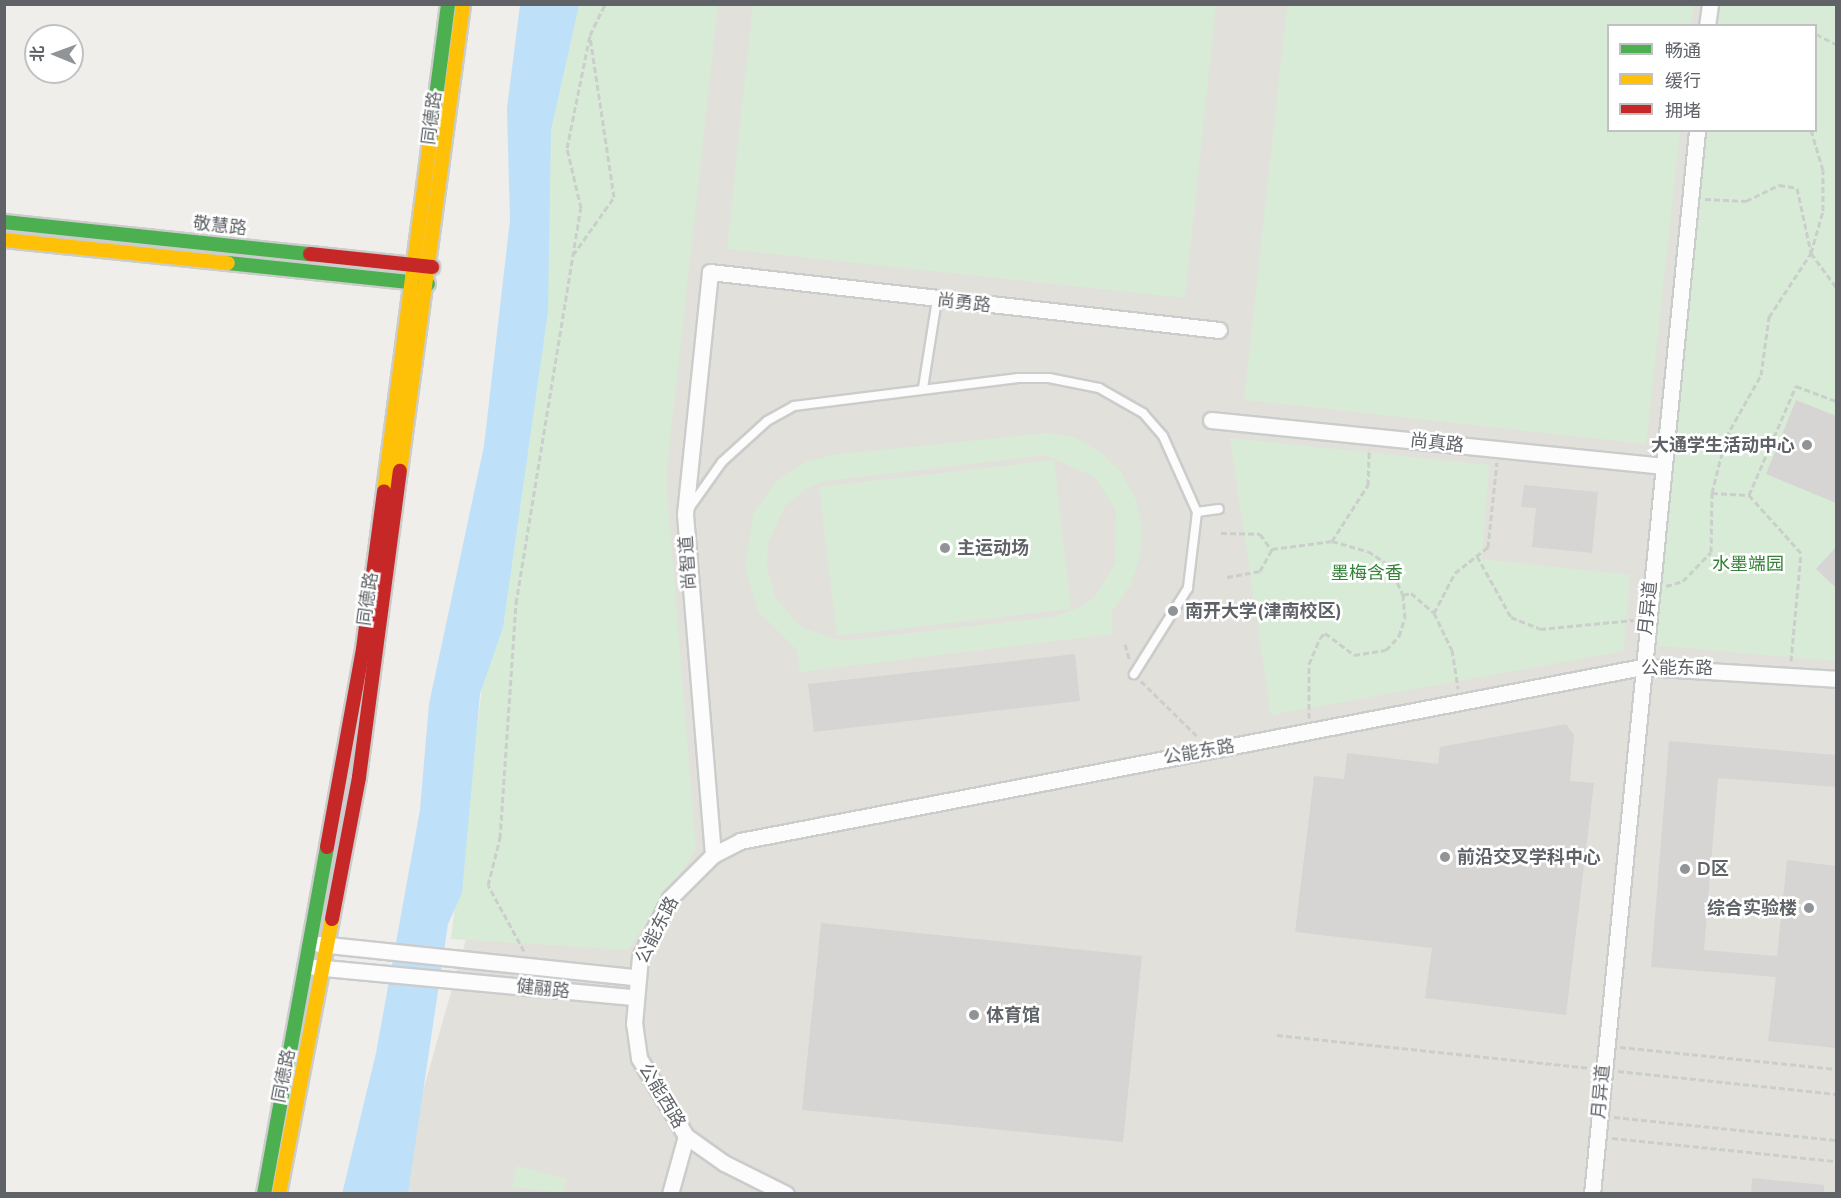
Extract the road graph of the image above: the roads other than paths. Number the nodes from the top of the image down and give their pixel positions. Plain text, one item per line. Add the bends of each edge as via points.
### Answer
1 (448, 4) edge
2 (463, 4) edge
3 (1710, 4) edge
4 (1707, 24) edge
5 (1697, 132) edge
6 (4, 222) edge
7 (4, 240) edge
8 (418, 265) junction
9 (432, 267) junction
10 (710, 272) joint
11 (422, 283) junction
12 (937, 300) junction
13 (1219, 330) dead end
14 (923, 388) junction
15 (1211, 420) dead end
16 (1662, 466) junction
17 (1219, 509) dead end
18 (1197, 512) junction
19 (685, 514) junction
20 (1642, 667) junction
21 (1134, 674) road end
22 (1836, 680) edge
23 (713, 855) junction
24 (321, 944) junction
25 (316, 967) junction
26 (635, 977) junction
27 (633, 997) junction
28 (686, 1136) junction
29 (264, 1194) edge
30 (279, 1194) edge
31 (670, 1194) edge
32 (786, 1194) edge
33 (1592, 1194) edge

1 - 8 main road, 同德路
2 - 9 main road, 同德路
3 - 4 street
5 - 16 street, 月异道
6 - 8 main road, 敬慧路
7 - 11 main road, 敬慧路
8 - 9 main road, 敬慧路
8 - 11 main road, 同德路
9 - 11 main road, 同德路
10 - 12 street, 尚勇路
10 - 19 street, 尚智道
11 - 24 main road, 同德路 via 363,649
12 - 13 street, 尚勇路
12 - 14 lane
14 - 18 lane via 1049,378 1099,388 1143,413 1163,436
14 - 19 lane via 794,406 767,421 722,462
15 - 16 street, 尚真路
16 - 20 street, 月异道
17 - 18 lane
18 - 21 lane via 1188,588
19 - 23 street, 尚智道
20 - 22 street, 公能东路
20 - 23 street, 公能东路 via 767,832
20 - 33 street, 月异道
23 - 26 street, 公能东路 via 670,897
24 - 25 main road, 同德路
24 - 26 street, 健翮路
25 - 27 street, 健翮路
25 - 29 main road, 同德路
25 - 30 main road, 同德路
26 - 27 street, 公能西路
27 - 28 street, 公能西路 via 639,1058
28 - 31 street
28 - 32 street, 公能西路 via 724,1163

